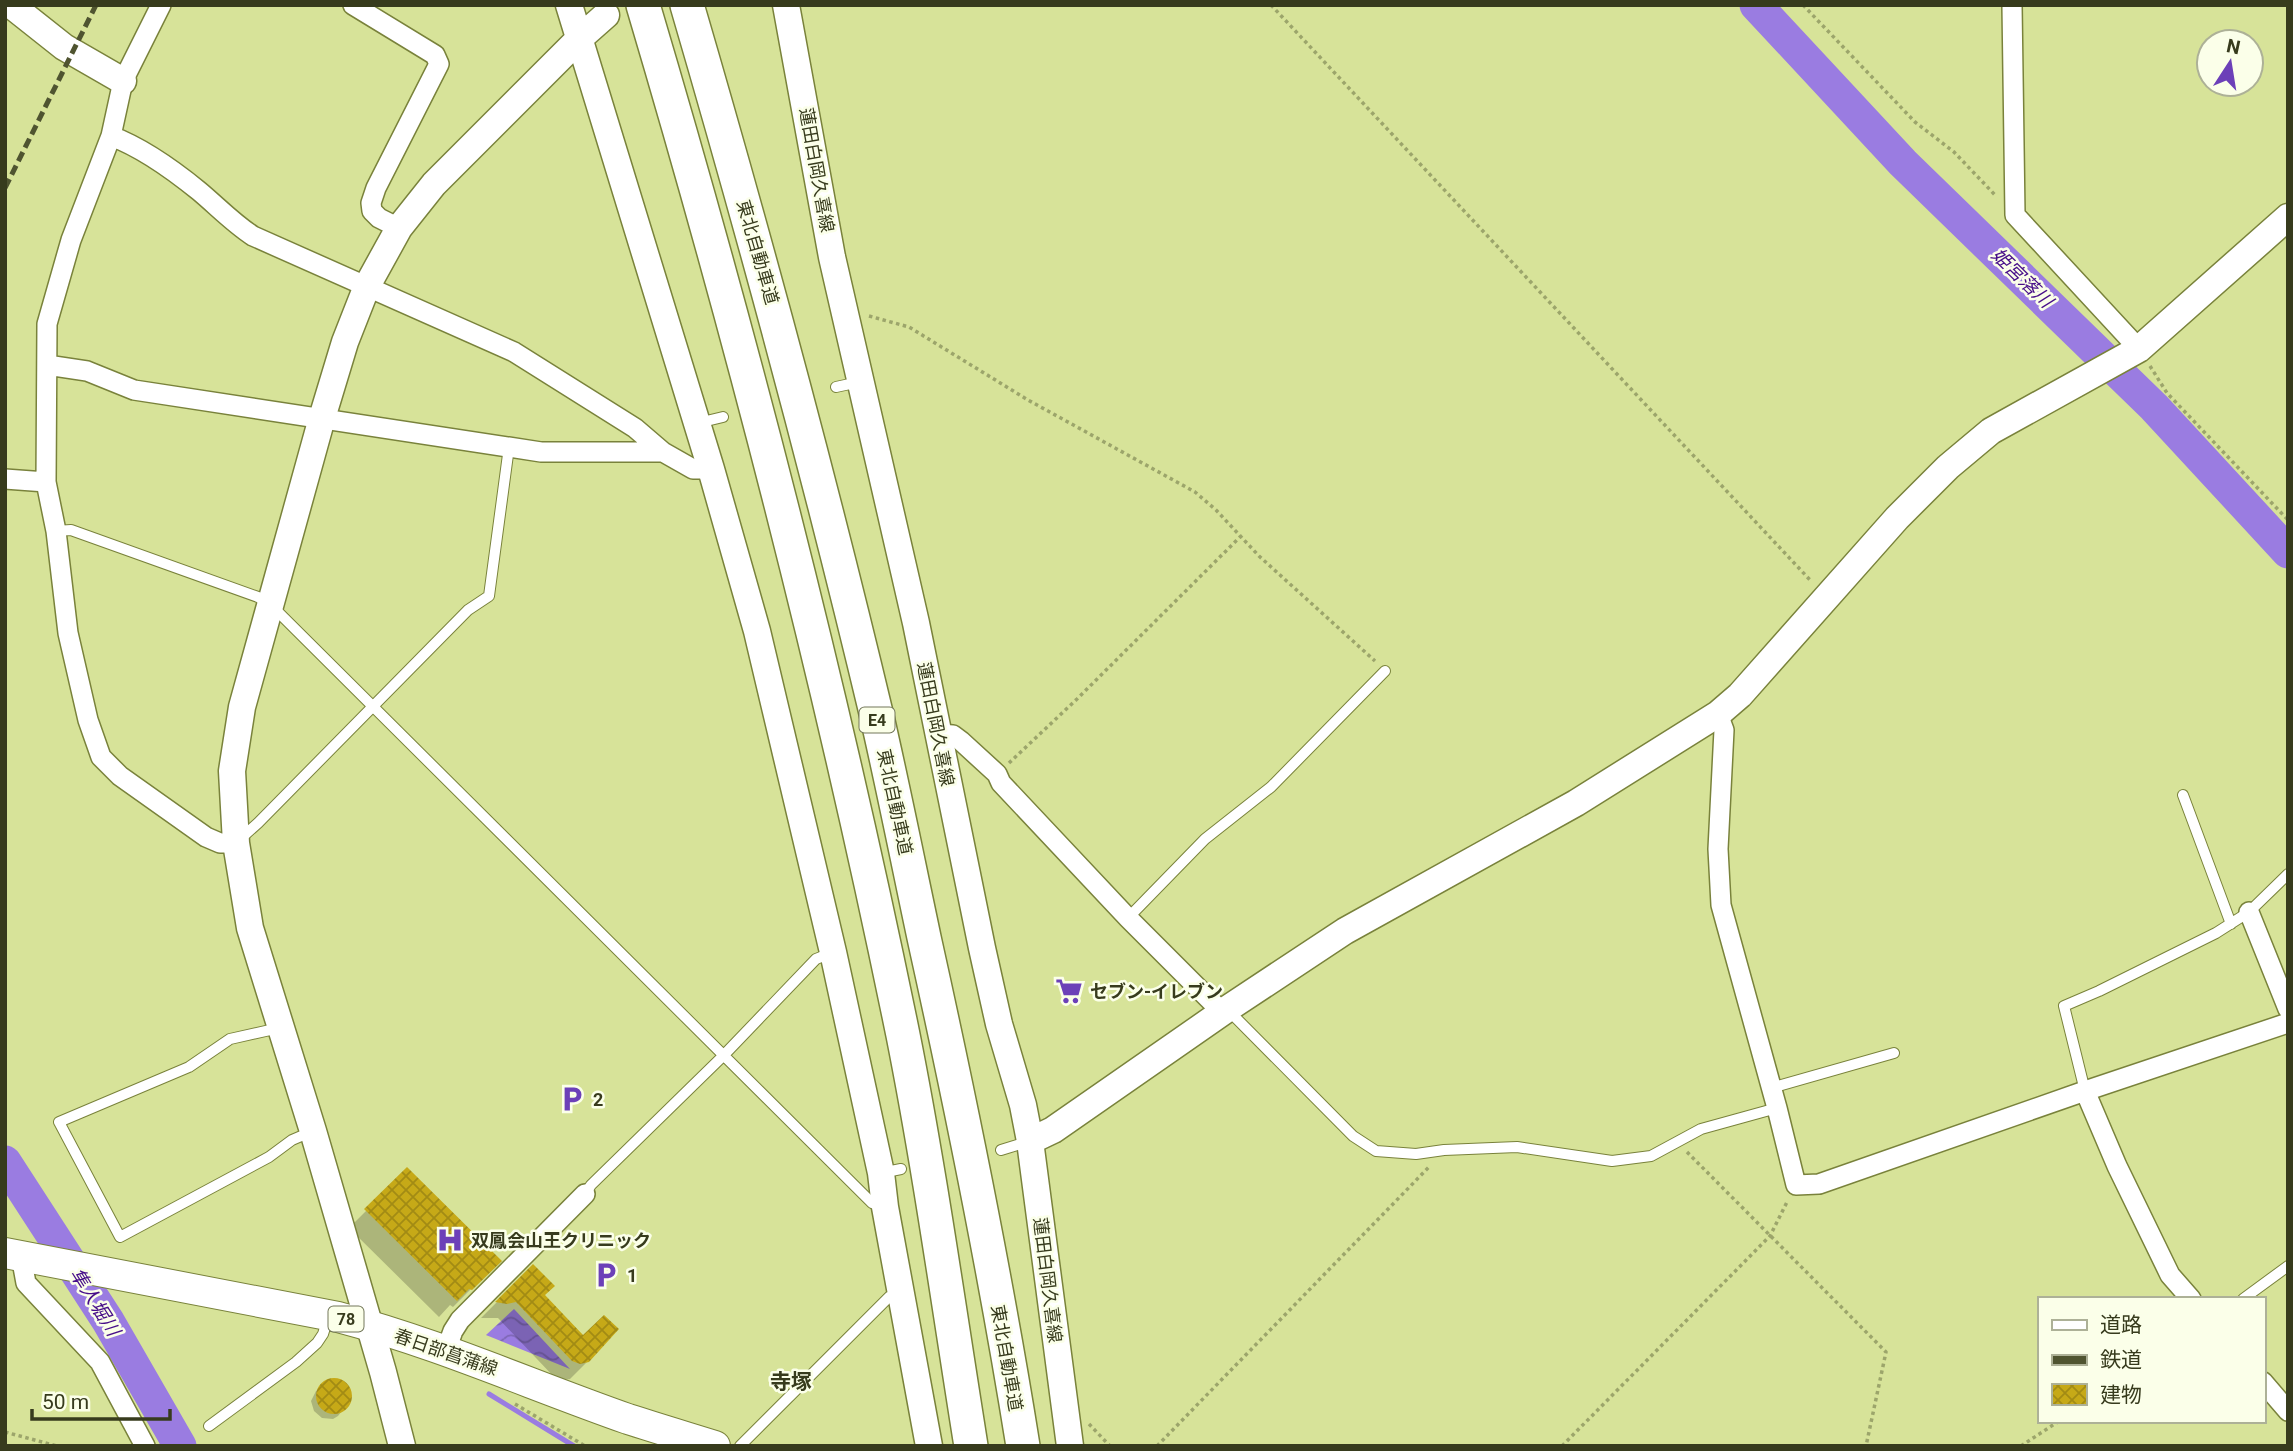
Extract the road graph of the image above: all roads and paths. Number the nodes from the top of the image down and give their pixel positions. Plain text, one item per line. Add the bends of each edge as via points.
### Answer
1 (11, 5) edge
2 (160, 5) edge
3 (353, 5) edge
4 (569, 5) edge
5 (643, 5) edge
6 (687, 5) edge
7 (786, 5) edge
8 (1271, 5) edge
9 (1803, 5) edge
10 (2012, 5) edge
11 (606, 15) dead end
12 (580, 38) junction
13 (123, 81) junction
14 (111, 136) junction
15 (2015, 215) junction
16 (2288, 217) edge
17 (399, 228) junction
18 (367, 286) junction
19 (846, 316) junction
20 (2139, 349) junction
21 (47, 365) junction
22 (862, 382) junction
23 (836, 387) dead end
24 (322, 418) junction
25 (509, 447) junction
26 (663, 452) junction
27 (711, 469) junction
28 (5, 479) edge
29 (46, 482) junction
30 (2288, 520) edge
31 (55, 531) junction
32 (1241, 536) junction
33 (1828, 596) junction
34 (271, 605) junction
35 (1385, 671) joint
36 (374, 708) junction
37 (1718, 714) junction
38 (938, 734) junction
39 (997, 774) junction
40 (2183, 796) dead end
41 (236, 843) junction
42 (2288, 874) edge
43 (2249, 912) junction
44 (1128, 918) junction
45 (2231, 924) junction
46 (833, 952) junction
47 (2288, 1010) edge
48 (1224, 1011) junction
49 (2288, 1023) edge
50 (282, 1027) junction
51 (1894, 1053) dead end
52 (723, 1056) junction
53 (1772, 1087) junction
54 (2085, 1091) junction
55 (1777, 1108) junction
56 (313, 1131) junction
57 (1030, 1141) junction
58 (1678, 1143) junction
59 (1001, 1150) dead end
60 (1444, 1150) junction
61 (1796, 1185) junction
62 (585, 1194) joint
63 (885, 1207) junction
64 (1770, 1236) junction
65 (13, 1255) edge
66 (2288, 1266) edge
67 (902, 1295) junction
68 (2190, 1297) edge
69 (2246, 1297) edge
70 (329, 1315) junction
71 (368, 1325) junction
72 (446, 1350) junction
73 (518, 1377) junction
74 (2265, 1384) edge
75 (2288, 1411) edge
76 (2056, 1423) edge
77 (208, 1426) dead end
78 (5, 1432) edge
79 (722, 1445) edge
80 (57, 1446) edge
81 (145, 1446) edge
82 (402, 1446) edge
83 (585, 1446) edge
84 (929, 1446) edge
85 (971, 1446) edge
86 (1023, 1446) edge
87 (1070, 1446) edge
88 (1157, 1446) edge
89 (1562, 1446) edge
90 (1866, 1446) edge
91 (2021, 1446) edge

1 - 13 street via 64,47
2 - 13 street
3 - 17 street via 435,55 439,64 371,203 379,218
4 - 12 street
5 - 85 highway, E4 via 766,443 856,813 904,1039
6 - 86 highway, 東北自動車道 / E4 via 776,316 877,719 946,1030
7 - 19 street, 蓮田白岡久喜線
8 - 33 path
9 - 15 path via 1915,122 1954,152
10 - 15 street
11 - 12 street
12 - 17 street via 433,184
12 - 27 street via 710,420
13 - 14 street
14 - 18 street via 174,171 253,236
14 - 21 street via 71,240 47,324
15 - 20 street
16 - 20 street
17 - 18 street
18 - 24 street
18 - 26 street via 514,352 635,428
19 - 22 street, 蓮田白岡久喜線
19 - 32 path via 867,316 909,327 1028,400 1195,492
20 - 30 path via 2167,393
20 - 33 street via 1991,431 1948,467
21 - 24 street via 87,371 134,390
21 - 29 street
22 - 23 lane
22 - 38 street, 蓮田白岡久喜線
24 - 25 street
24 - 34 street
25 - 26 street via 541,452
25 - 36 lane via 489,596 468,610
26 - 27 street via 693,469
27 - 46 street via 757,631
28 - 29 street
29 - 31 street
31 - 34 lane via 71,530
31 - 41 street via 68,633 101,757 120,776 206,837
32 - 35 path
32 - 39 path
33 - 37 street
34 - 36 lane
34 - 41 street via 242,707 232,771
35 - 44 lane via 1271,787 1205,839
36 - 41 lane
36 - 52 lane
37 - 48 street via 1576,803 1345,931
37 - 53 street via 1724,730 1718,849 1721,905
38 - 39 street via 953,735
38 - 57 street, 蓮田白岡久喜線 via 982,948
39 - 44 street
40 - 45 lane
41 - 50 street via 250,928
42 - 43 lane
43 - 45 lane
43 - 47 street
44 - 48 street
45 - 54 lane via 2064,1006
46 - 52 lane via 816,959
46 - 63 street via 891,1171
48 - 57 street via 1053,1130
48 - 60 lane via 1353,1136 1376,1151 1416,1154
49 - 54 street
50 - 56 street
50 - 56 lane via 230,1039 188,1067 59,1122 120,1237
51 - 53 lane
52 - 62 lane
52 - 63 lane via 872,1203
53 - 55 street
54 - 61 street via 1819,1184
54 - 68 street via 2170,1275
55 - 58 lane via 1701,1129
55 - 61 street
56 - 71 street
57 - 59 lane
57 - 87 street, 蓮田白岡久喜線
58 - 60 lane via 1651,1156 1612,1161 1517,1147
58 - 64 path
60 - 88 path
61 - 64 path
62 - 72 street via 460,1320
63 - 67 street
64 - 89 path
64 - 90 path via 1886,1352
65 - 70 main road, 春日部菖蒲線 / 78
65 - 81 street via 26,1283 100,1362
66 - 69 lane
67 - 79 lane via 889,1297
67 - 84 street
70 - 71 main road, 春日部菖蒲線 / 78
70 - 77 lane via 317,1343
71 - 72 main road, 春日部菖蒲線 / 78
71 - 82 street
72 - 73 main road, 春日部菖蒲線 / 78
73 - 79 main road, 春日部菖蒲線 / 78 via 628,1419
73 - 83 path via 511,1392 515,1404
74 - 75 street
76 - 91 path
78 - 80 path

